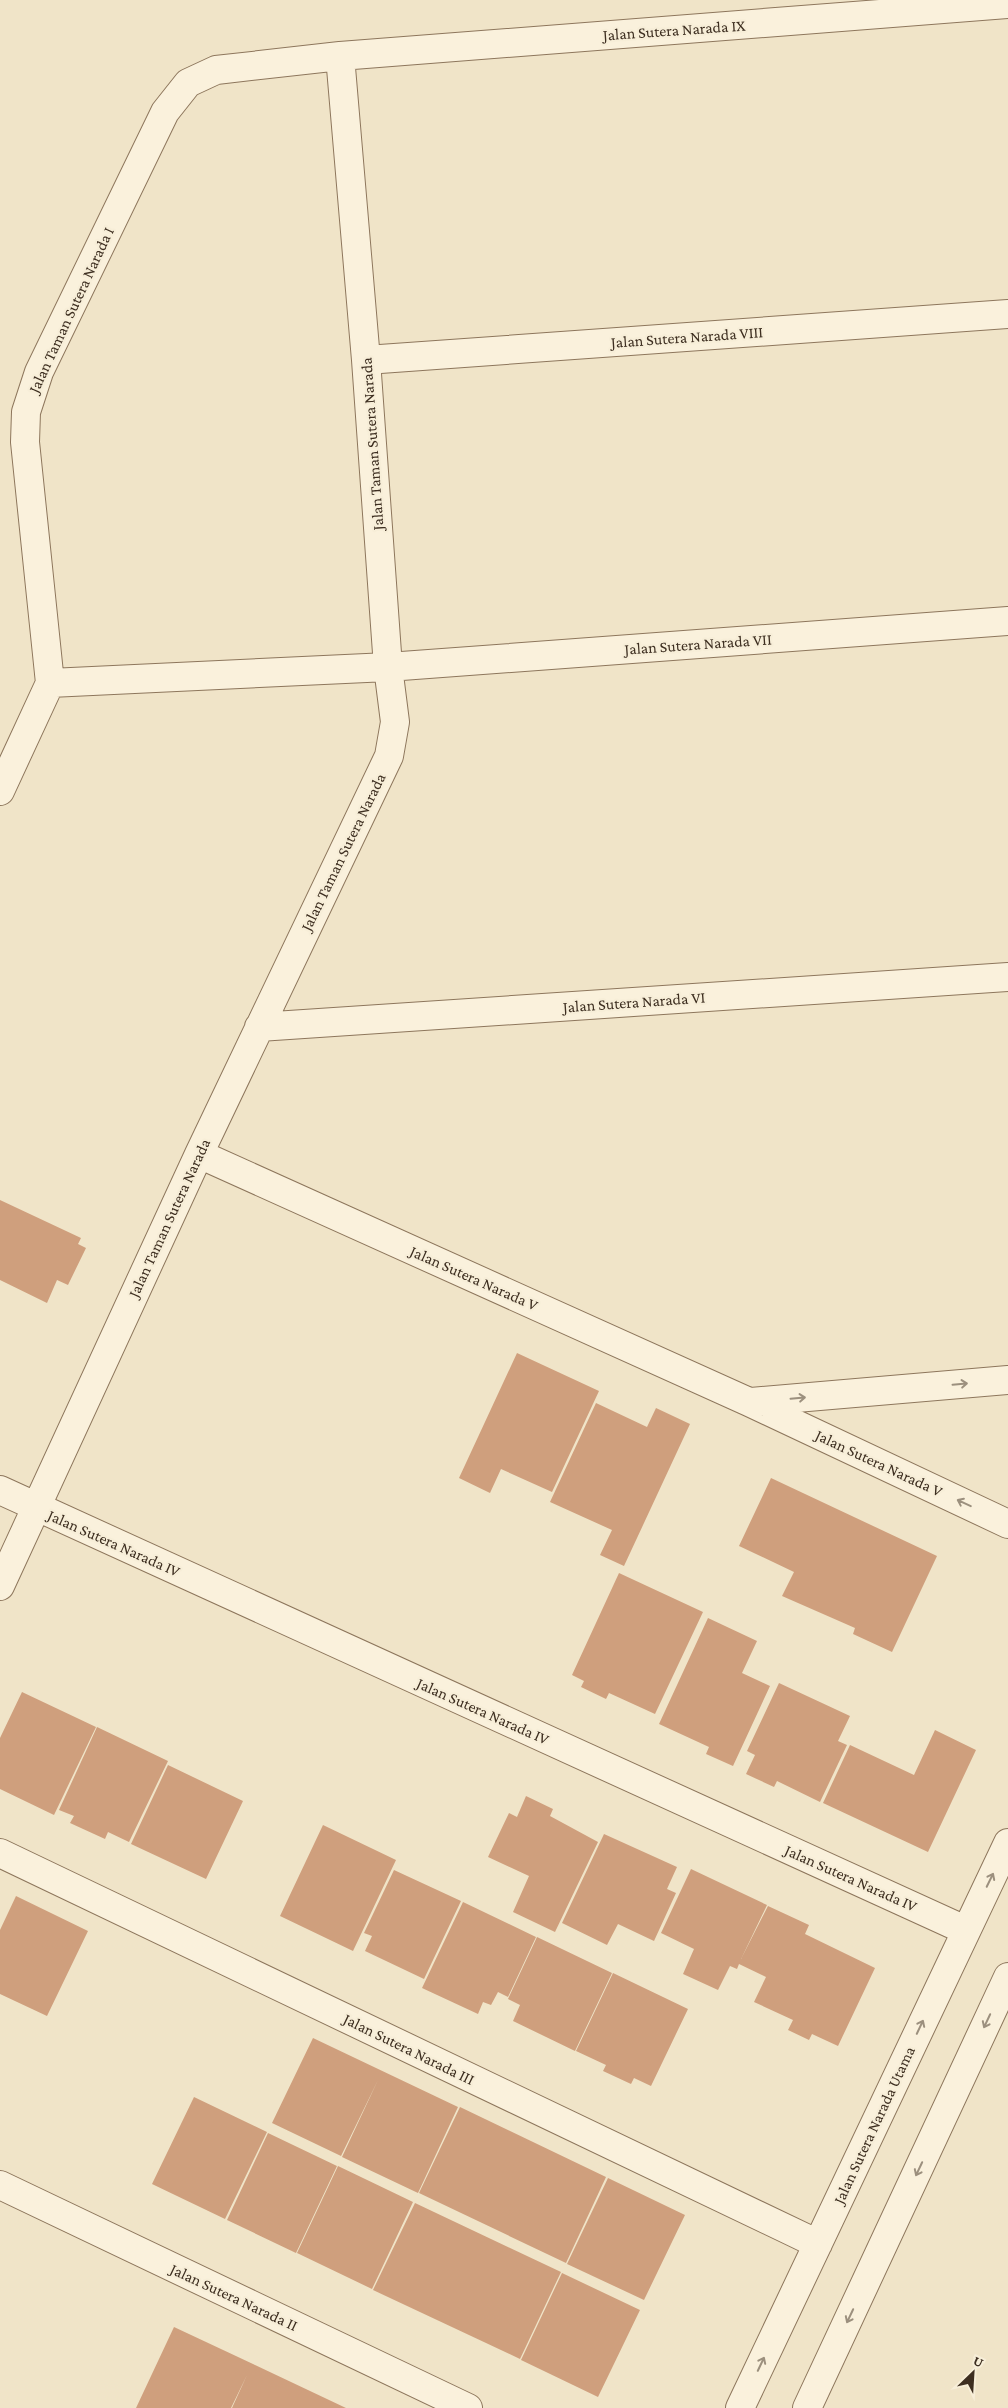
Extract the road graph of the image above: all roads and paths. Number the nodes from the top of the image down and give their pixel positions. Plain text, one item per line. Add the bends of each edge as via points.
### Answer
1 (1008, 4) edge
2 (340, 56) junction
3 (1008, 314) edge
4 (366, 360) junction
5 (1008, 621) edge
6 (388, 667) junction
7 (50, 684) junction
8 (0, 791) edge
9 (1008, 977) edge
10 (259, 1026) junction
11 (199, 1154) junction
12 (1008, 1380) edge
13 (749, 1402) junction
14 (0, 1490) edge
15 (36, 1508) junction
16 (1008, 1524) edge
17 (0, 1586) edge
18 (1008, 1843) edge
19 (0, 1853) edge
20 (965, 1930) junction
21 (1008, 1977) edge
22 (0, 2185) edge
23 (818, 2244) junction
24 (468, 2408) edge
25 (740, 2408) edge
26 (807, 2408) edge

1 - 2 street, Jalan Sutera Narada IX
2 - 4 street, Jalan Taman Sutera Narada
2 - 7 street, Jalan Taman Sutera Narada I via 216,70 188,82 165,112 39,372 26,412 25,442
3 - 4 street, Jalan Sutera Narada VIII
4 - 6 street, Jalan Taman Sutera Narada
5 - 6 street, Jalan Sutera Narada VII
6 - 7 street, Jalan Sutera Narada VII
6 - 10 street, Jalan Taman Sutera Narada via 395,722 389,756
7 - 8 street
9 - 10 street, Jalan Sutera Narada VI
10 - 11 street, Jalan Taman Sutera Narada
11 - 13 street, Jalan Sutera Narada V
11 - 15 street, Jalan Taman Sutera Narada
13 -> 12 street, Jalan Sutera Narada V
16 -> 13 street, Jalan Sutera Narada V
14 - 15 street, Jalan Sutera Narada IV
15 - 17 street, Jalan Taman Sutera Narada
15 - 20 street, Jalan Sutera Narada IV
20 -> 18 street, Jalan Sutera Narada Utama
19 - 23 street, Jalan Sutera Narada III
23 -> 20 street, Jalan Sutera Narada Utama
21 -> 26 street
22 - 24 street, Jalan Sutera Narada II
25 -> 23 street, Jalan Sutera Narada Utama

